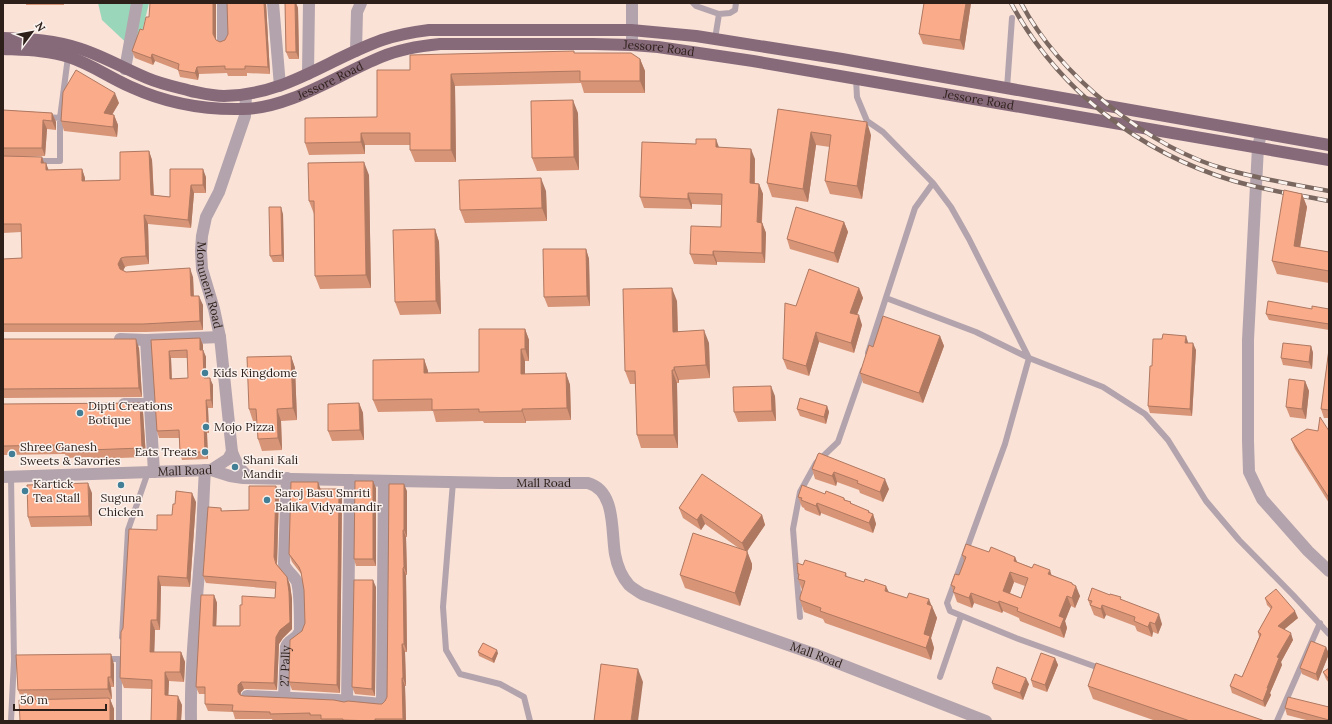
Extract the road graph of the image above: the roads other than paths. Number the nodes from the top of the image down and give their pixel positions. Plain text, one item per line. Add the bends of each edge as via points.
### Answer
1 (137, 3) edge
2 (223, 3) edge
3 (273, 3) edge
4 (309, 3) edge
5 (632, 3) edge
6 (693, 3) edge
7 (736, 3) edge
8 (358, 6) edge
9 (719, 14) junction
10 (1012, 18) dead end
11 (631, 30) junction
12 (3, 38) edge
13 (715, 39) junction
14 (223, 41) edge
15 (632, 45) junction
16 (3, 49) edge
17 (356, 51) junction
18 (68, 57) junction
19 (125, 68) junction
20 (308, 74) junction
21 (856, 79) junction
22 (280, 86) junction
23 (1007, 88) junction
24 (246, 95) junction
25 (246, 109) junction
26 (39, 117) edge
27 (60, 118) junction
28 (1261, 134) junction
29 (1329, 145) edge
30 (1258, 147) junction
31 (1329, 160) edge
32 (31, 161) edge
33 (933, 183) junction
34 (202, 269) junction
35 (187, 270) edge
36 (886, 298) junction
37 (220, 337) junction
38 (106, 339) edge
39 (146, 340) junction
40 (867, 358) edge
41 (1029, 358) junction
42 (864, 365) edge
43 (111, 404) edge
44 (150, 404) junction
45 (232, 452) junction
46 (208, 470) junction
47 (151, 472) junction
48 (7, 477) edge
49 (248, 478) junction
50 (288, 478) junction
51 (350, 480) junction
52 (384, 481) junction
53 (454, 482) junction
54 (1329, 571) edge
55 (961, 616) junction
56 (800, 617) dead end
57 (1320, 623) junction
58 (1329, 634) edge
59 (122, 638) edge
60 (96, 659) edge
61 (14, 660) junction
62 (21, 660) edge
63 (1106, 670) edge
64 (940, 677) dead end
65 (247, 696) edge
66 (284, 698) junction
67 (347, 702) junction
68 (111, 704) edge
69 (119, 704) junction
70 (12, 705) junction
71 (19, 705) edge
72 (11, 721) edge
73 (119, 721) edge
74 (191, 721) edge
75 (530, 721) edge
76 (986, 721) edge
77 (1277, 721) edge

1 - 19 street
2 - 14 street
3 - 22 street
4 - 20 street
5 - 11 street
6 - 9 lane
7 - 9 lane via 735,10
8 - 17 street
9 - 13 lane
10 - 23 lane
11 - 13 main road, Jessore Road
11 - 15 street
11 - 17 main road, Jessore Road via 429,30 401,34
12 - 19 main road, Jessore Road via 54,41 81,49
13 - 23 main road, Jessore Road
15 - 21 main road, Jessore Road via 700,52
15 - 25 main road, Jessore Road via 418,46 381,57 288,100
16 - 18 main road, Jessore Road via 46,52
17 - 20 main road, Jessore Road
18 - 25 main road, Jessore Road via 154,96 210,108
18 - 27 lane
19 - 24 main road, Jessore Road via 148,79 196,92 221,96
20 - 22 main road, Jessore Road
21 - 30 main road, Jessore Road
21 - 33 lane via 857,97 867,121 883,132
22 - 24 main road, Jessore Road
23 - 28 main road, Jessore Road
24 - 25 street, Monunent Road
25 - 34 street, Monunent Road via 219,192 206,217 202,236
26 - 27 lane
27 - 32 lane via 60,161
28 - 29 main road, Jessore Road
28 - 30 street
30 - 31 main road, Jessore Road
30 - 54 street via 1248,340 1249,472 1262,499
33 - 36 lane via 915,208
33 - 41 lane via 969,239
34 - 35 street
34 - 37 street, Monunent Road
36 - 40 lane
36 - 41 lane via 976,332
37 - 39 street
37 - 45 street, Monunent Road
38 - 39 street
39 - 44 street
41 - 55 lane via 1004,444 947,603 950,611
41 - 57 lane via 1103,387 1145,414 1168,440 1211,507 1239,540
42 - 56 lane via 838,442 816,463 800,492 793,529
43 - 44 street
44 - 47 street
45 - 46 street via 228,460
45 - 49 street, Monunent Road via 238,466
46 - 47 street, Mall Road
46 - 49 street, Mall Road
46 - 74 street via 191,676
47 - 48 street, Mall Road
47 - 59 lane via 128,530
48 - 61 lane
49 - 50 street, Mall Road
50 - 51 street, Mall Road
50 - 66 street, 27 Pally via 284,564 298,585 300,631 286,647
51 - 52 street, Mall Road
51 - 67 street
52 - 53 street, Mall Road
52 - 67 street via 382,704
53 - 75 lane via 443,607 446,650 460,674 500,684 524,697
53 - 76 street, Mall Road via 577,482 593,485 603,492 607,500 618,566 626,581 635,590 817,654
55 - 63 lane
55 - 64 lane
57 - 58 lane
57 - 77 lane
60 - 69 lane via 119,659
61 - 62 lane
61 - 70 lane
65 - 66 street
66 - 67 street
68 - 69 lane
69 - 73 lane
70 - 71 lane
70 - 72 lane

